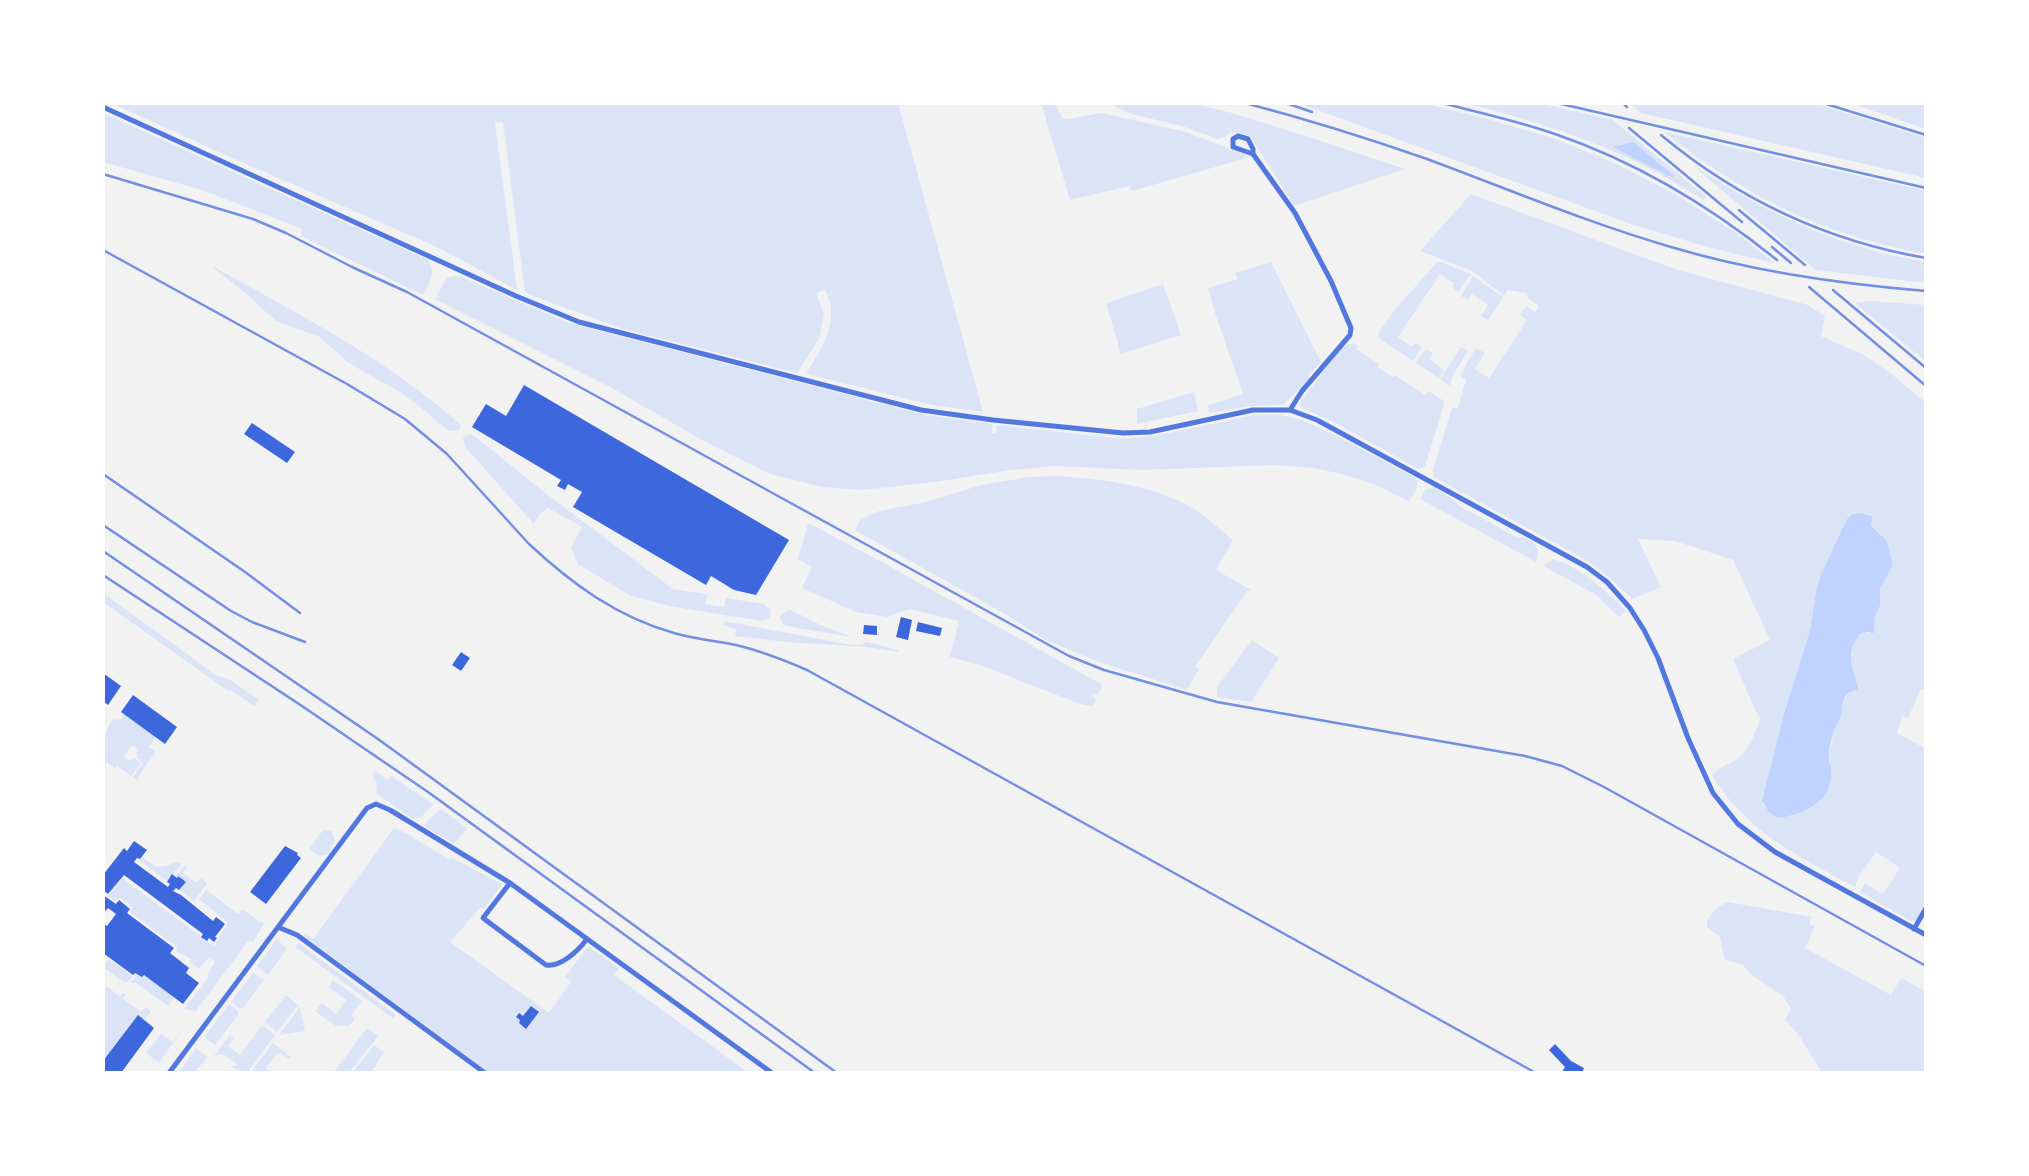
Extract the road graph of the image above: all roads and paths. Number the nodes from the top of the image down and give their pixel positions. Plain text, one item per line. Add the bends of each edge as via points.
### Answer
1 (103, 107) edge
2 (1253, 154) dead end
3 (1290, 410) junction
4 (510, 883) junction
5 (1926, 908) edge
6 (278, 927) junction
7 (1914, 929) junction
8 (1926, 936) edge
9 (587, 939) junction
10 (169, 1073) edge
11 (485, 1073) edge
12 (772, 1073) edge

1 - 3 street via 579,321 920,410 1124,433 1150,432 1253,410
2 - 3 street via 1295,213 1351,328
3 - 7 street via 1342,433 1607,582 1633,611 1647,636 1713,793 1738,824 1775,852
4 - 6 street via 373,804
4 - 9 street
4 - 9 street via 482,918 546,965 575,953
5 - 7 street
6 - 10 street
6 - 11 street via 297,935
7 - 8 street
9 - 12 street

